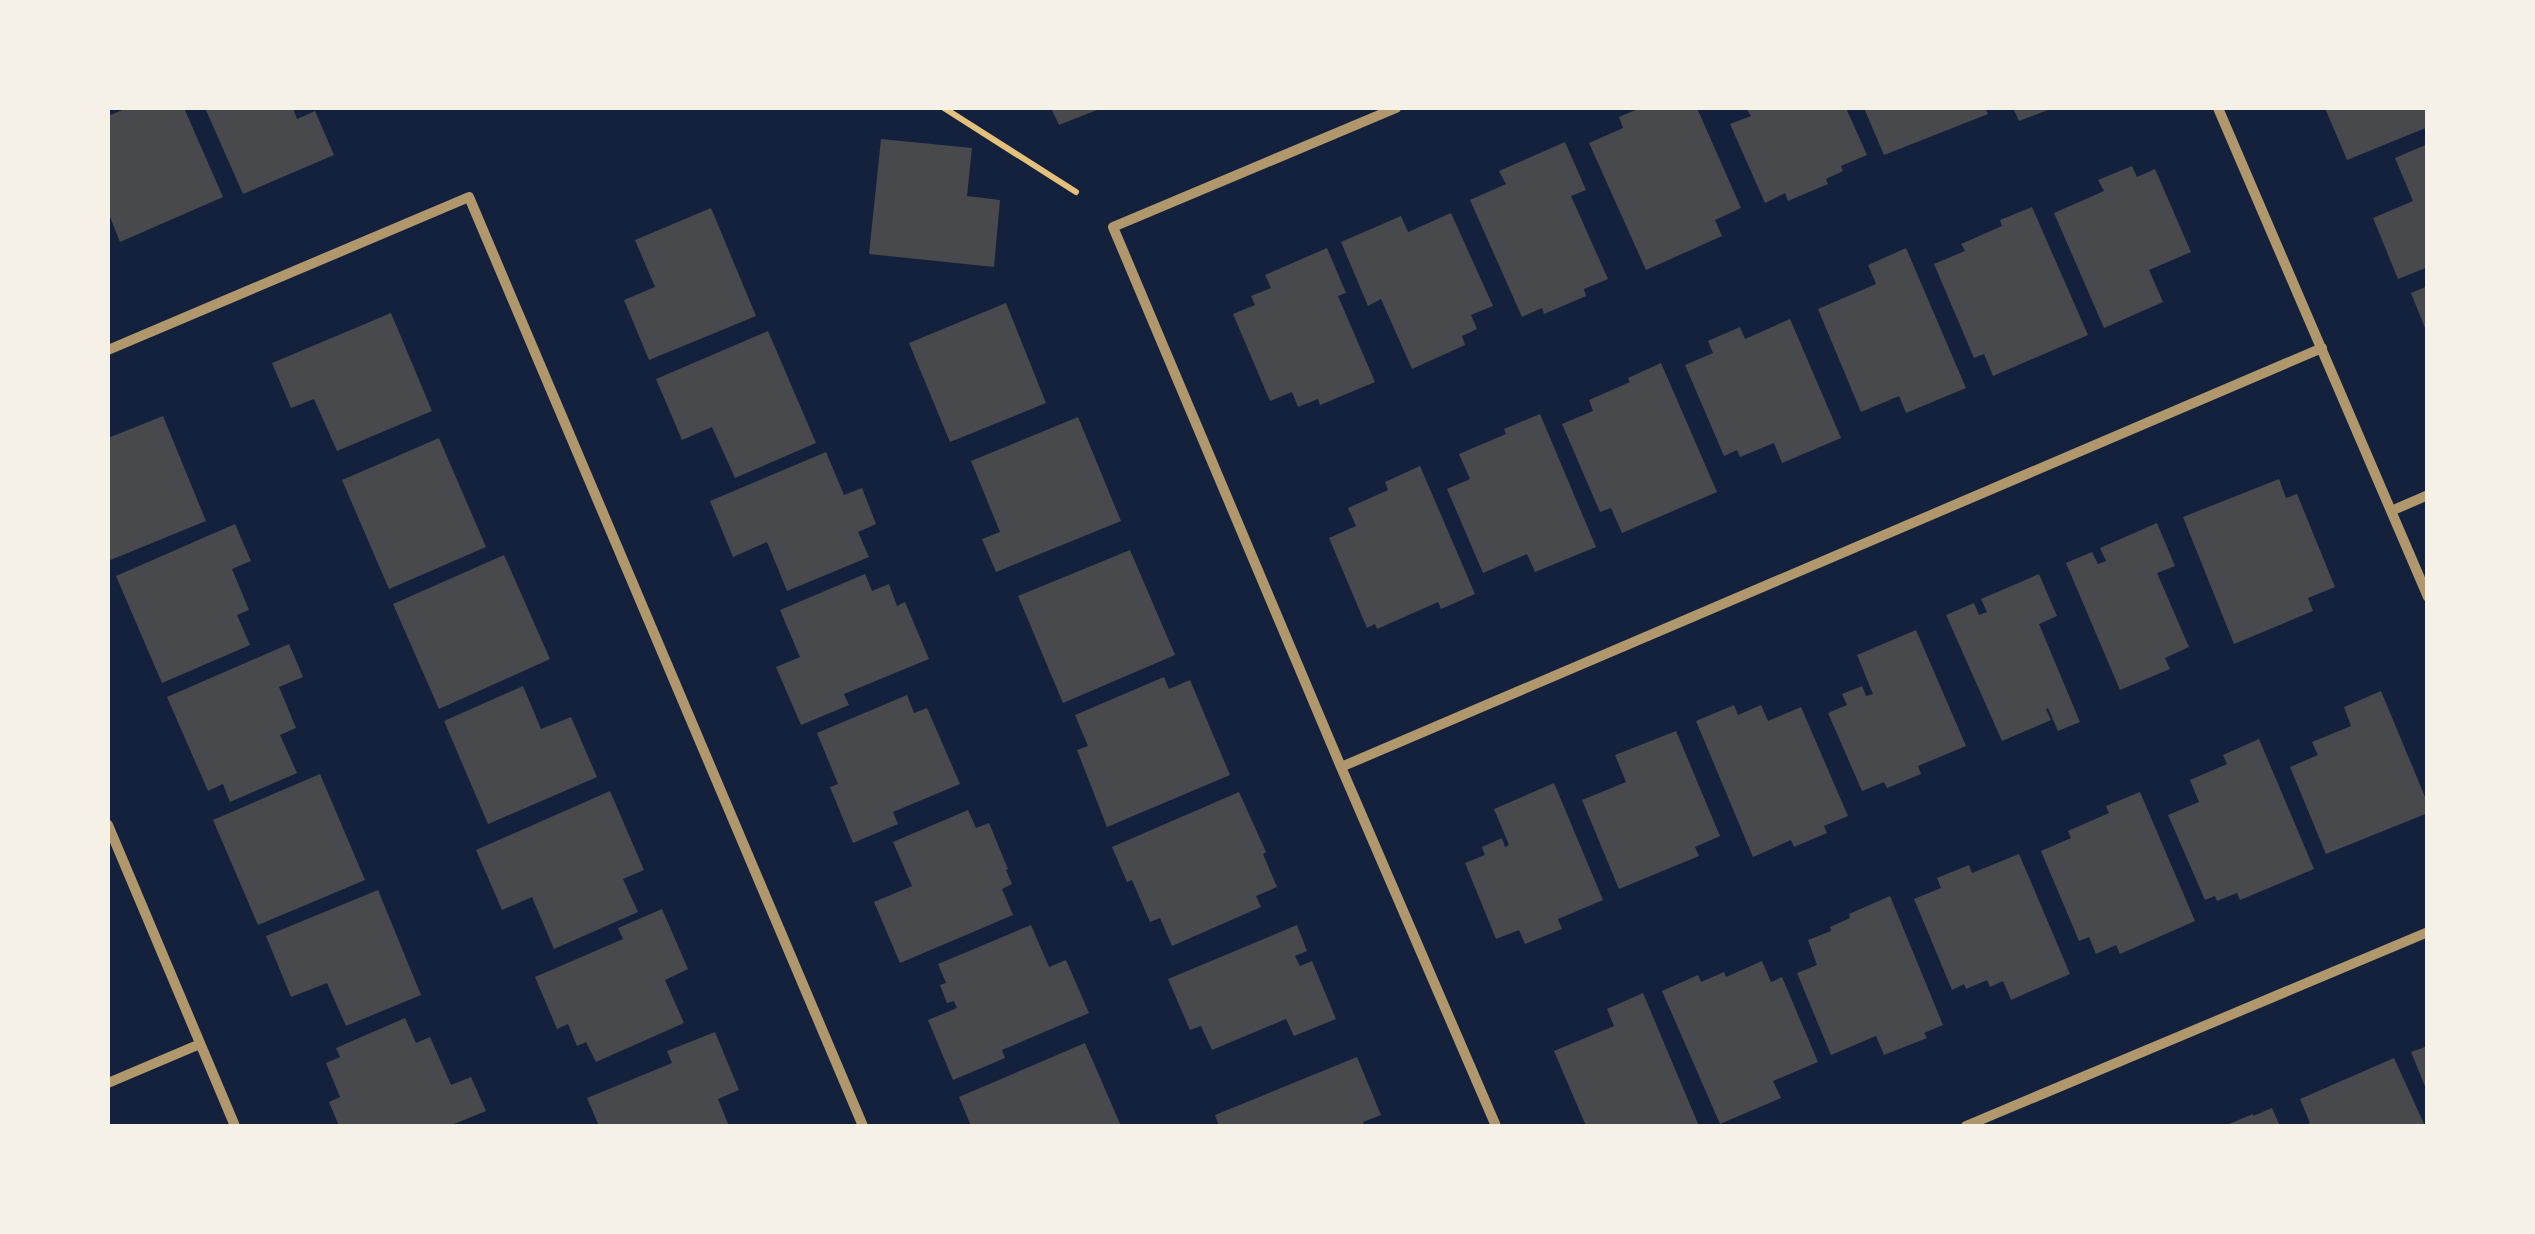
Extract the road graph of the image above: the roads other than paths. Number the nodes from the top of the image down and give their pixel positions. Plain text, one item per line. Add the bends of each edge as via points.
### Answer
1 (1396, 108) edge
2 (2218, 108) edge
3 (2322, 348) junction
4 (108, 350) edge
5 (2428, 494) edge
6 (2390, 510) junction
7 (2428, 597) edge
8 (1341, 766) junction
9 (108, 825) edge
10 (2428, 932) edge
11 (200, 1044) junction
12 (108, 1083) edge
13 (235, 1126) edge
14 (863, 1126) edge
15 (1496, 1126) edge
16 (1966, 1126) edge

1 - 8 street via 1113,227
2 - 3 street
3 - 6 street
3 - 8 street
4 - 14 street via 469,197
5 - 6 street
6 - 7 street
8 - 15 street
9 - 11 street
10 - 16 street
11 - 12 street
11 - 13 street

